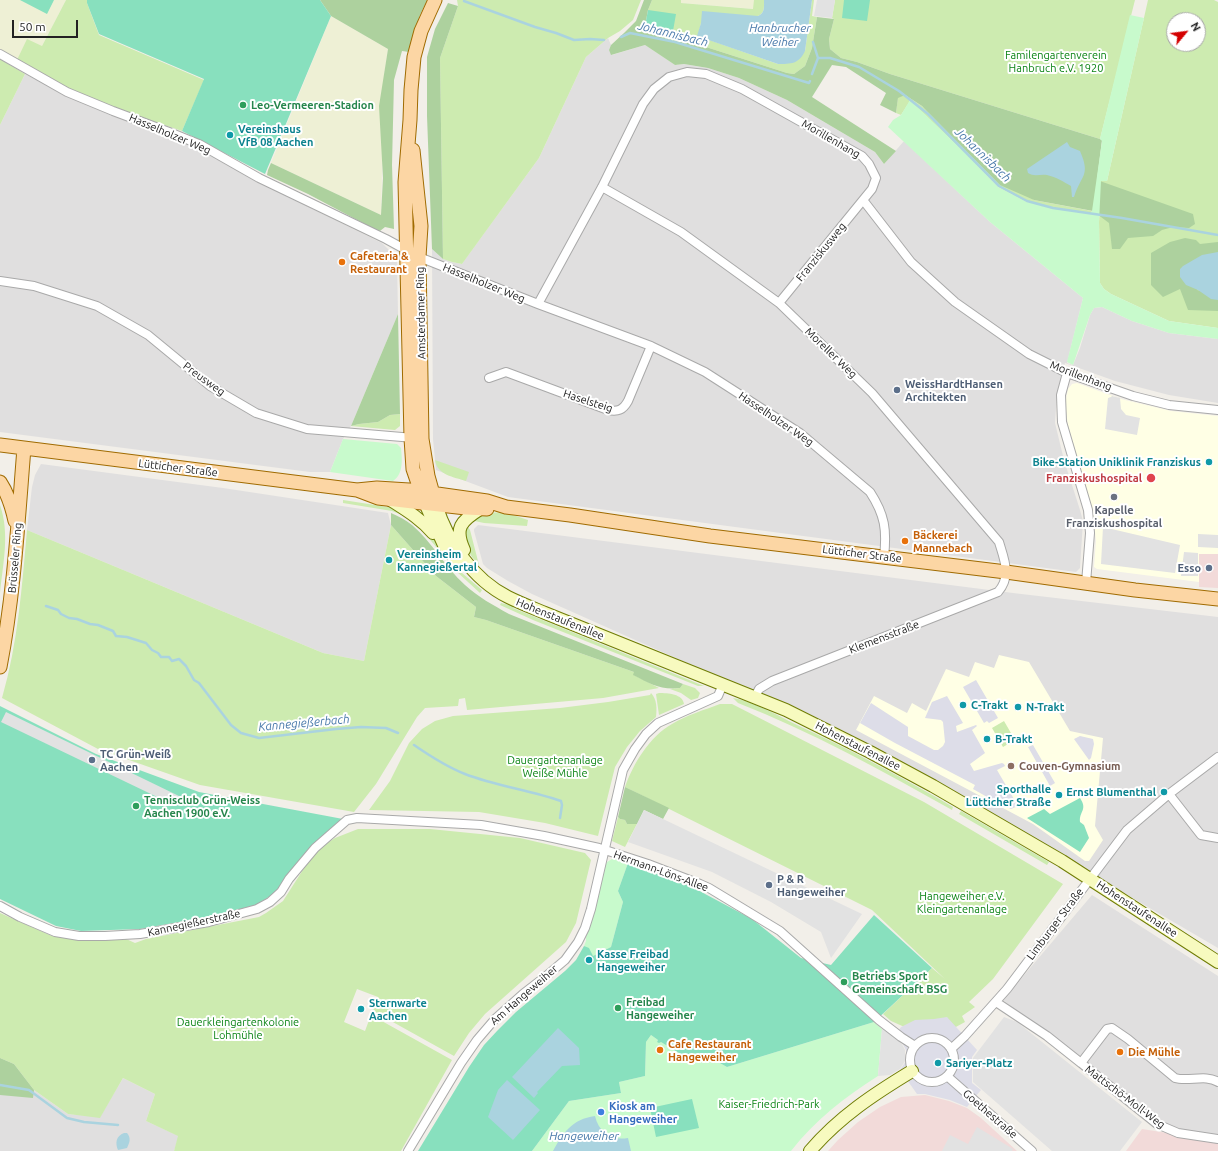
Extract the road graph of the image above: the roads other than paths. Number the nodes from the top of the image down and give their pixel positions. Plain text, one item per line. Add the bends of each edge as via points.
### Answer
1 (434, 0) edge
2 (0, 54) edge
3 (410, 120) junction
4 (602, 187) junction
5 (863, 200) junction
6 (407, 251) junction
7 (419, 257) junction
8 (0, 281) edge
9 (779, 303) junction
10 (538, 304) junction
11 (651, 346) junction
12 (1067, 374) junction
13 (488, 378) dead end
14 (1218, 410) edge
15 (417, 438) junction
16 (0, 445) edge
17 (24, 448) junction
18 (0, 482) edge
19 (357, 490) junction
20 (429, 498) junction
21 (389, 499) junction
22 (506, 507) junction
23 (480, 509) junction
24 (18, 538) junction
25 (444, 545) junction
26 (884, 557) junction
27 (1006, 572) junction
28 (474, 573) junction
29 (1086, 583) junction
30 (1218, 599) edge
31 (0, 667) edge
32 (723, 684) junction
33 (755, 697) junction
34 (1218, 757) edge
35 (1169, 794) junction
36 (356, 818) joint
37 (1218, 838) edge
38 (604, 850) junction
39 (1090, 878) junction
40 (0, 906) edge
41 (1218, 962) edge
42 (996, 1002) junction
43 (915, 1046) junction
44 (951, 1049) junction
45 (1080, 1063) junction
46 (912, 1071) junction
47 (947, 1076) junction
48 (1218, 1082) edge
49 (1218, 1139) edge
50 (408, 1151) edge
51 (810, 1151) edge
52 (1032, 1151) edge

1 - 3 main road, Amsterdamer Ring via 421,31 414,57
2 - 6 street, Hasselholzer Weg via 68,92 201,145 259,178
3 - 6 main road, Amsterdamer Ring via 405,182
3 - 7 main road, Amsterdamer Ring via 421,226
4 - 5 street, Morillenhang via 643,104 654,89 670,77 687,72 706,74 742,89 862,156 876,178 872,189
4 - 9 street, Moreller Weg via 681,232
4 - 10 street, Morillenhang
5 - 9 street, Franziskusweg
5 - 12 street, Morillenhang via 911,262 955,302 1029,354
6 - 7 street, Hasselholzer Weg
6 - 15 main road, Amsterdamer Ring via 408,343
7 - 10 street, Hasselholzer Weg
7 - 15 main road, Amsterdamer Ring
8 - 15 street, Preusweg via 34,286 97,306 148,335 210,386 256,413 306,429
9 - 27 street, Moreller Weg via 872,393 999,542
10 - 11 street, Hasselholzer Weg
11 - 13 street, Haselsteig via 628,401 620,410 608,410 506,372
11 - 26 street, Hasselholzer Weg via 704,372 800,433 861,483 870,492 883,515
12 - 14 street, Morillenhang via 1169,405
12 - 29 street via 1061,396 1061,416 1088,510 1090,533
15 - 20 main road, Amsterdamer Ring via 428,476
16 - 17 main road, Lütticher Straße
17 - 19 main road, Lütticher Straße
17 - 24 main road, Brüsseler Ring
18 - 24 main road via 13,512
19 - 20 main road, Lütticher Straße via 378,488
19 - 21 main road, Lütticher Straße via 378,498
20 - 21 main road, Lütticher Straße
20 - 22 main road, Lütticher Straße via 487,501
20 - 23 main road, Lütticher Straße
20 - 25 main road, Hohenstaufenallee via 429,515
20 - 28 main road, Hohenstaufenallee via 455,546
21 - 25 main road via 423,521
22 - 23 main road, Lütticher Straße
22 - 26 main road, Lütticher Straße
23 - 28 main road via 464,521 459,533 459,539
24 - 31 main road, Brüsseler Ring via 12,598
25 - 28 main road, Hohenstaufenallee via 461,566
26 - 27 main road, Lütticher Straße
27 - 29 main road, Lütticher Straße
27 - 33 street, Klemensstraße via 998,592 772,681 759,689
28 - 32 main road, Hohenstaufenallee via 508,597
29 - 30 main road, Lütticher Straße
32 - 33 main road, Hohenstaufenallee
32 - 38 street via 718,696 658,723 635,749 623,770
33 - 39 main road, Hohenstaufenallee via 882,758
34 - 35 street, Limburger Straße
35 - 37 street via 1201,835
35 - 39 street, Limburger Straße via 1127,830
36 - 38 street, Hermann-Löns-Allee via 481,825 586,844
36 - 40 street, Kannegießerstraße via 347,820 315,848 270,902 257,909 209,922 140,934 80,936 55,932
38 - 43 street, Hermann-Löns-Allee via 709,888 780,931 879,1020
38 - 50 street, Am Hangeweiher via 591,909 578,942 565,960 501,1014 477,1040
39 - 41 main road, Hohenstaufenallee
39 - 42 street, Limburger Straße
42 - 44 street, Limburger Straße
42 - 45 street, Mattschö-Moll-Weg via 1047,1036
43 - 44 street via 932,1038 940,1039
43 - 46 street via 910,1057
44 - 47 street via 954,1063
45 - 48 street, Mattschö-Moll-Weg via 1107,1029 1112,1028 1175,1078 1212,1079
45 - 49 street, Mattschö-Moll-Weg via 1157,1124 1178,1133
46 - 47 street via 917,1077 931,1083
46 - 51 main road via 850,1112
47 - 52 street, Goethestraße

